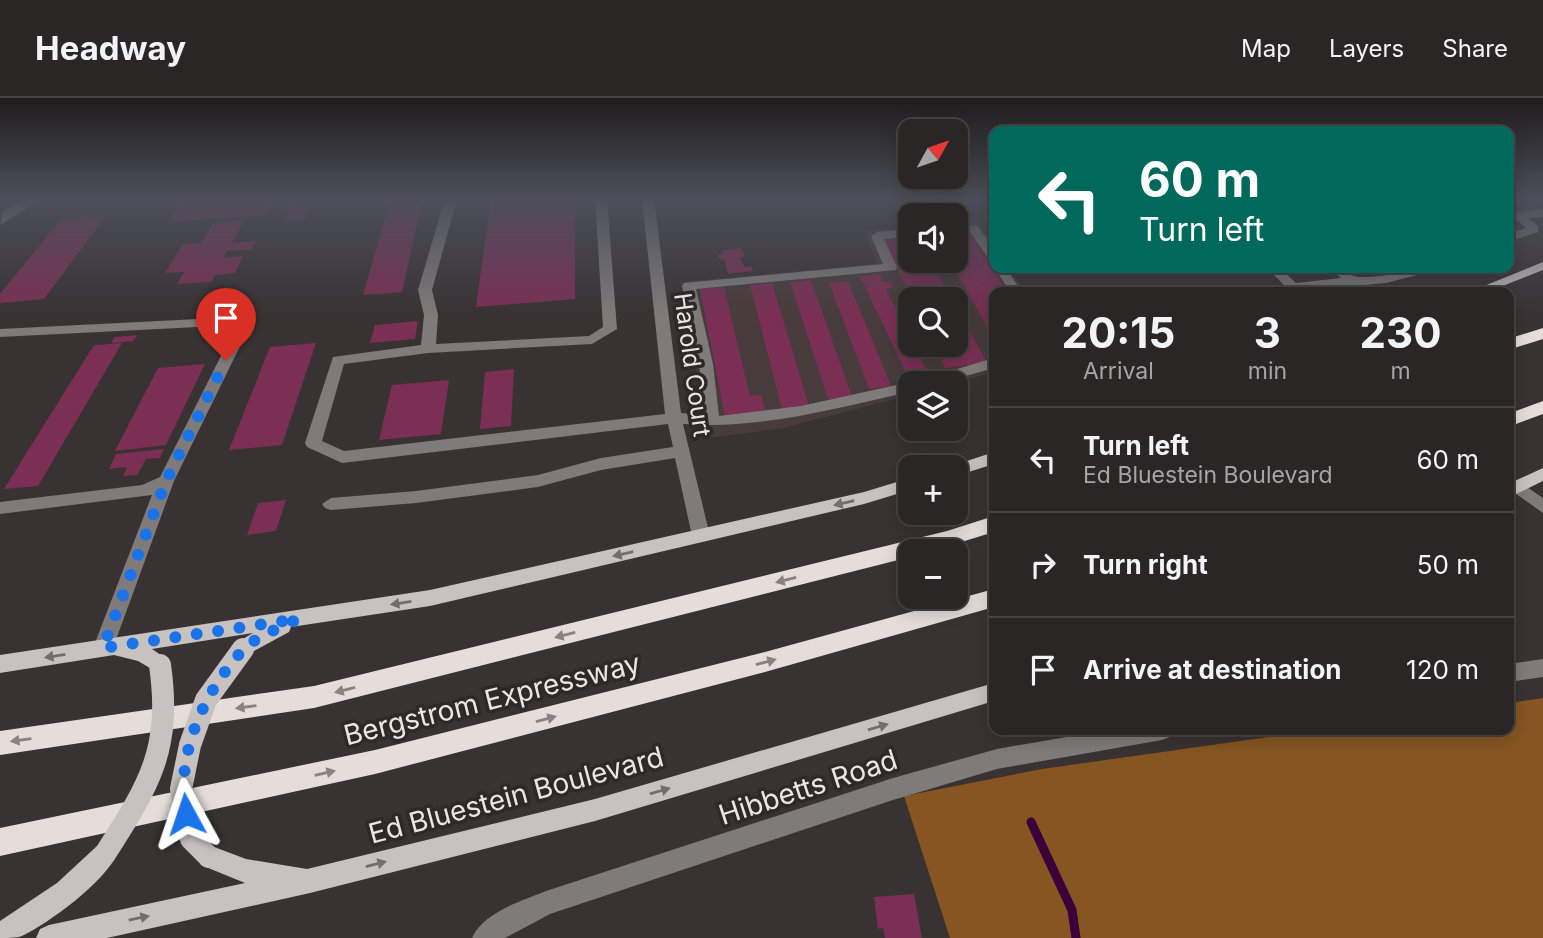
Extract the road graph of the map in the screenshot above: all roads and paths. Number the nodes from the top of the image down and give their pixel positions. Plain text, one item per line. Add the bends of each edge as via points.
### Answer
1 (440, 238) edge
2 (604, 238) edge
3 (653, 238) edge
4 (878, 238) edge
5 (1543, 266) edge
6 (1278, 273) edge
7 (1341, 273) edge
8 (1414, 273) edge
9 (1353, 281) junction
10 (1293, 287) edge
11 (1315, 287) edge
12 (1489, 287) edge
13 (0, 333) edge
14 (1543, 333) edge
15 (1514, 343) edge
16 (428, 349) junction
17 (989, 364) edge
18 (966, 371) edge
19 (898, 390) edge
20 (1543, 407) edge
21 (674, 418) junction
22 (1514, 419) edge
23 (712, 421) junction
24 (681, 451) junction
25 (989, 460) edge
26 (968, 466) edge
27 (1543, 474) edge
28 (166, 481) junction
29 (898, 488) edge
30 (1514, 488) edge
31 (1514, 490) edge
32 (331, 503) dead end
33 (1543, 507) edge
34 (0, 508) edge
35 (989, 526) edge
36 (701, 536) junction
37 (989, 599) edge
38 (298, 619) junction
39 (103, 648) junction
40 (0, 664) edge
41 (1543, 668) edge
42 (1514, 672) edge
43 (989, 693) edge
44 (1134, 735) edge
45 (0, 743) edge
46 (0, 842) edge
47 (310, 881) junction
48 (0, 936) edge
49 (49, 938) edge
50 (485, 938) edge

1 - 16 street via 425,290 431,315
2 - 16 street via 610,329 592,340
3 - 21 street, Harold Court
4 - 23 street via 891,267 689,286 706,364
5 - 12 main road
6 - 10 street
7 - 9 street
8 - 9 street
9 - 11 street
13 - 28 street via 218,322 236,326 238,336
14 - 15 highway
16 - 21 street via 338,360 313,443 342,457
17 - 18 street
19 - 23 street via 801,411
20 - 22 highway
21 - 23 street
21 - 24 street, Harold Court
24 - 32 street via 601,464 538,481
24 - 36 street, Harold Court
25 - 26 main road
27 - 30 main road
28 - 34 street via 145,491
28 - 39 street
29 -> 36 main road
31 - 33 street
35 -> 45 highway, Bergstrom Expressway via 935,543 314,697
36 -> 38 main road via 430,598
46 -> 37 highway, Bergstrom Expressway via 375,762
38 - 39 main road
38 - 47 main road, bridge via 243,649 206,700 181,789 191,839 209,857 247,871
39 -> 40 main road
39 - 48 main road, bridge via 142,653 160,665 167,702 149,785 105,853 66,892
41 - 42 street
47 -> 43 main road, Ed Bluestein Boulevard via 595,810
44 - 50 street, Hibbetts Road via 997,759 893,789 546,903 502,924
49 -> 47 main road, Ed Bluestein Boulevard

